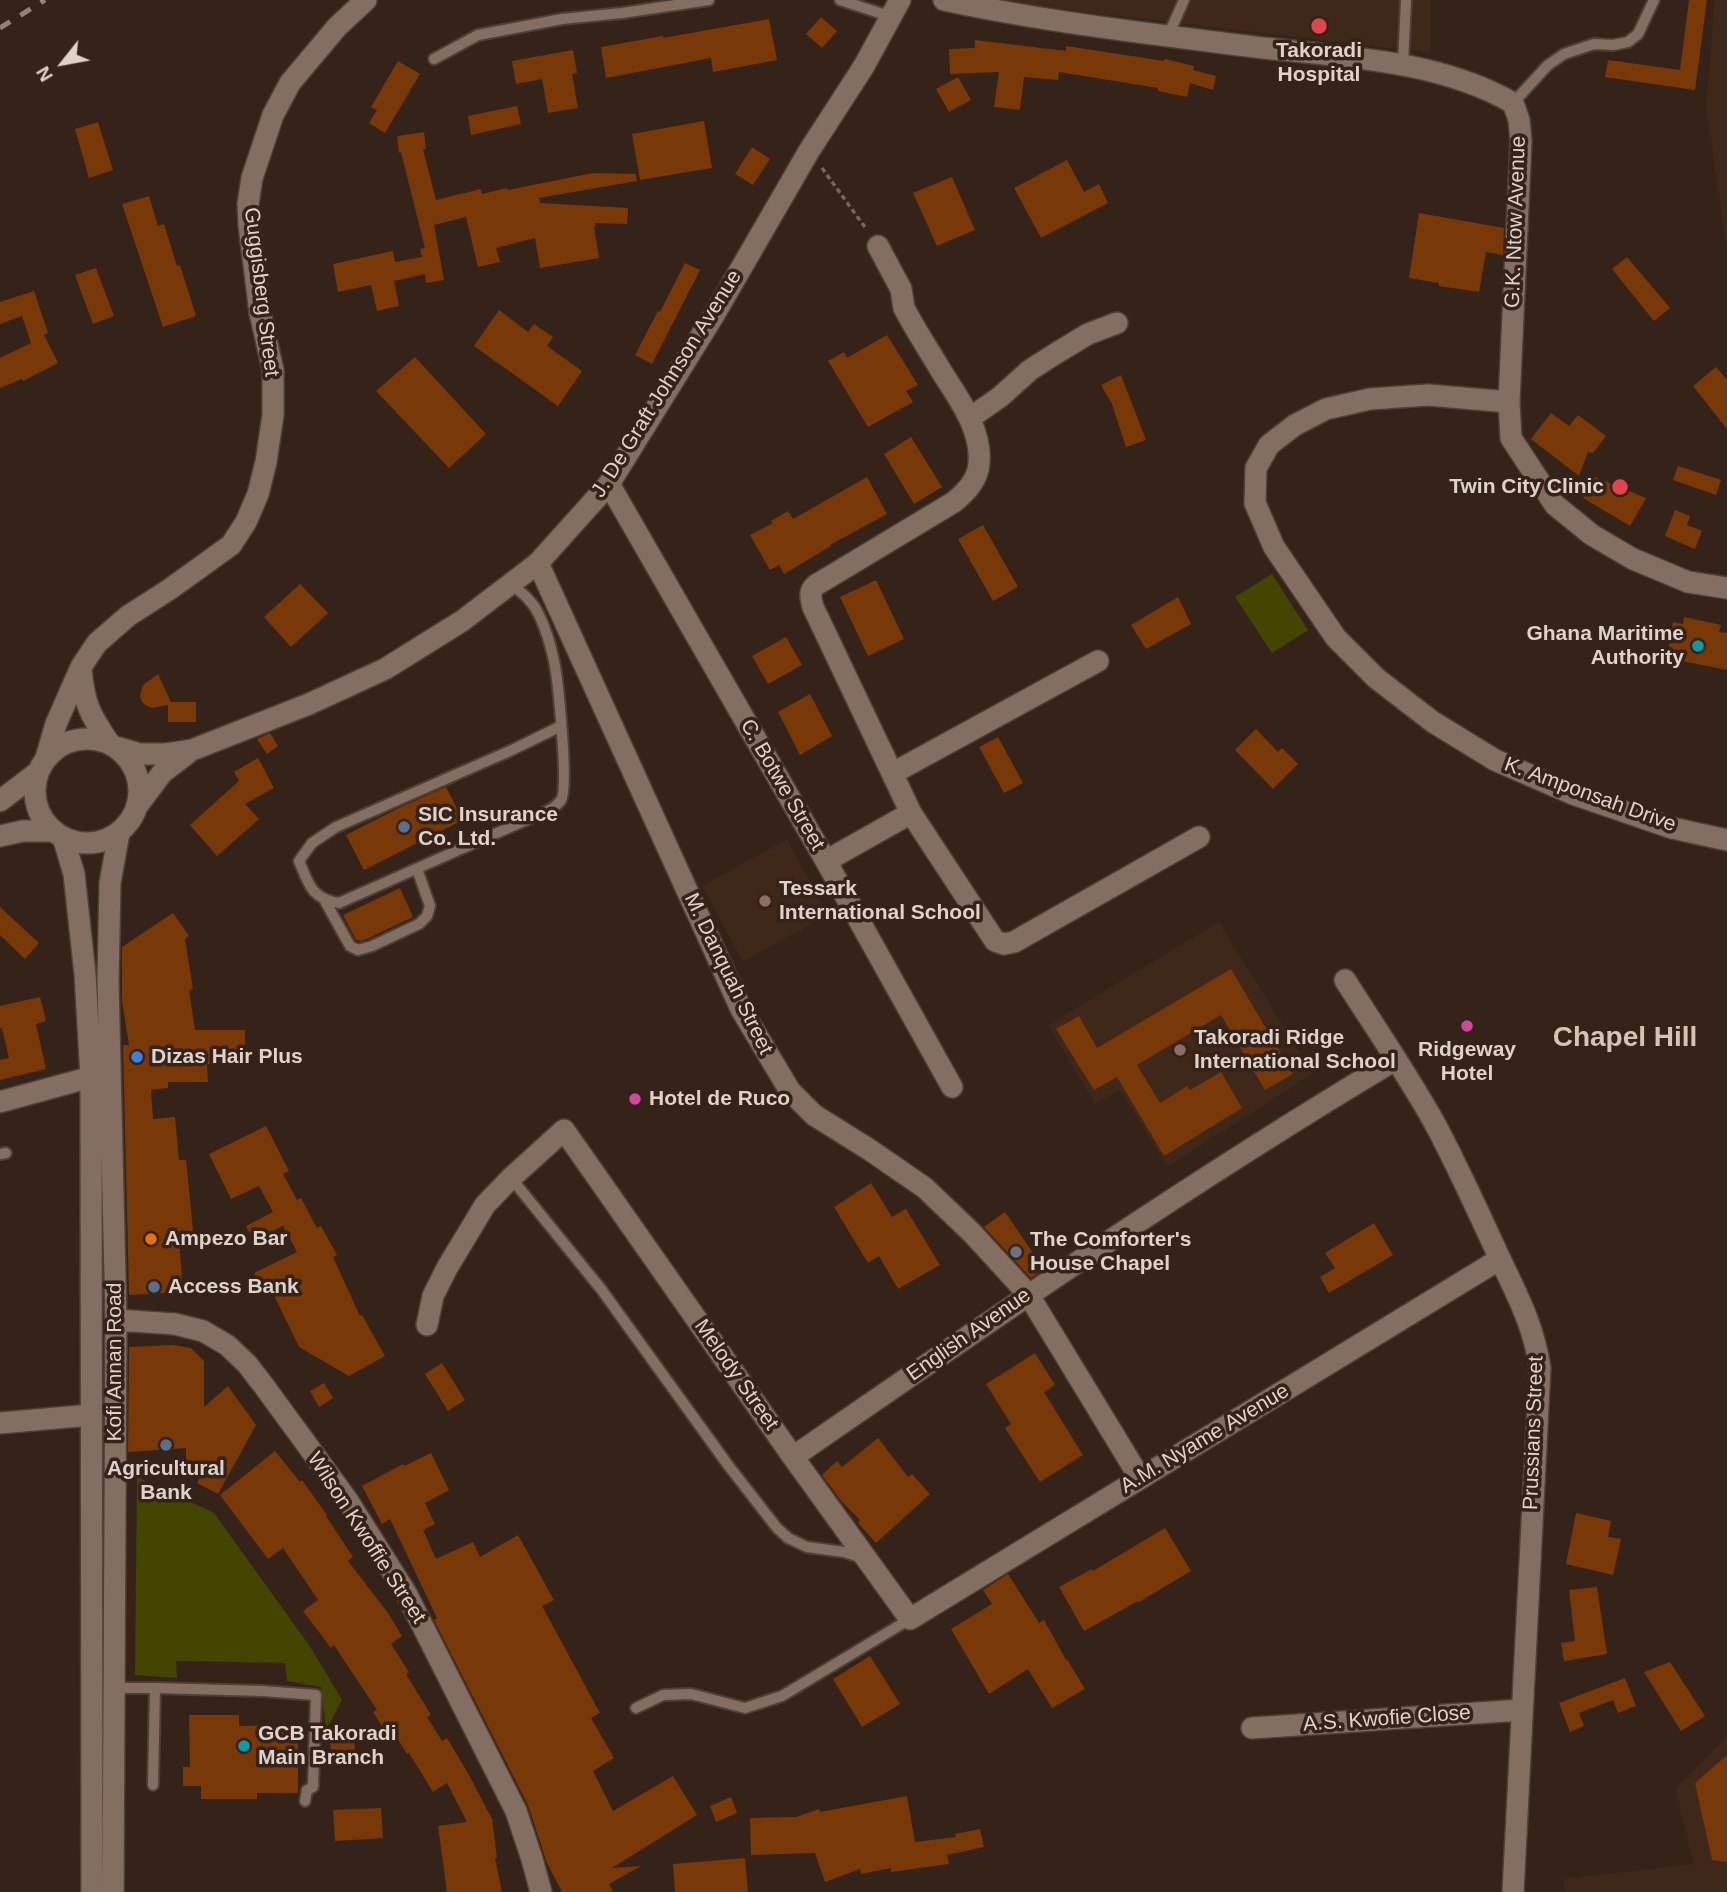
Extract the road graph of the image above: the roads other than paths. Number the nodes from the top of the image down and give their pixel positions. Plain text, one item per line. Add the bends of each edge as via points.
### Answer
1 (366, 0) edge
2 (709, 0) edge
3 (840, 0) edge
4 (944, 0) edge
5 (1184, 0) edge
6 (1406, 0) edge
7 (1654, 0) edge
8 (896, 8) edge
9 (1168, 36) junction
10 (434, 59) dead end
11 (1403, 64) junction
12 (1513, 103) junction
13 (878, 246) road end
14 (1117, 323) dead end
15 (1509, 402) junction
16 (970, 418) junction
17 (609, 484) junction
18 (538, 563) junction
19 (511, 584) junction
20 (1727, 588) edge
21 (1098, 661) dead end
22 (81, 667) junction
23 (561, 726) junction
24 (113, 746) junction
25 (192, 750) junction
26 (42, 765) junction
27 (893, 773) junction
28 (0, 801) edge
29 (137, 807) junction
30 (911, 813) junction
31 (119, 833) junction
32 (59, 834) junction
33 (0, 836) edge
34 (1199, 838) dead end
35 (1727, 839) edge
36 (826, 861) junction
37 (417, 869) junction
38 (325, 901) junction
39 (1345, 981) dead end
40 (1395, 1060) junction
41 (91, 1077) junction
42 (952, 1087) dead end
43 (0, 1102) edge
44 (511, 1178) junction
45 (1500, 1259) junction
46 (1028, 1294) junction
47 (116, 1320) junction
48 (427, 1325) dead end
49 (91, 1416) junction
50 (0, 1423) edge
51 (793, 1457) junction
52 (1140, 1478) junction
53 (868, 1559) junction
54 (909, 1619) junction
55 (114, 1688) junction
56 (155, 1688) junction
57 (636, 1708) dead end
58 (1522, 1710) junction
59 (1252, 1728) dead end
60 (153, 1785) dead end
61 (305, 1801) dead end
62 (92, 1892) edge
63 (113, 1892) edge
64 (541, 1892) edge
65 (1513, 1892) edge

1 - 22 street, Guggisberg Street via 290,83 273,115 252,178 249,225 260,313 273,370 273,415 266,462 250,513 230,545 128,616 97,643
2 - 10 lane via 478,34
3 - 8 lane
4 - 9 street
5 - 9 lane
6 - 11 lane
7 - 12 lane via 1638,34 1628,42 1594,44 1564,54
8 - 17 street, J. De Graft Johnson Avenue
9 - 11 street
11 - 12 street via 1463,81
12 - 15 street, G.K. Ntow Avenue via 1521,141
13 - 16 street via 901,289 904,308
14 - 16 street via 1047,359
15 - 20 street, G.K. Ntow Avenue via 1511,438 1555,505 1633,559 1688,582
15 - 35 street, K. Amponsah Drive via 1428,395 1370,399 1326,409 1295,425 1269,445 1256,468 1255,503 1274,547 1336,638 1376,678 1433,722 1495,760 1573,794 1672,828
16 - 27 street via 979,463 966,492 811,590 813,607
17 - 18 street, J. De Graft Johnson Avenue
17 - 36 street, C. Botwe Street
18 - 19 street, J. De Graft Johnson Avenue
18 - 46 street, M. Danquah Street via 741,1009 790,1091 814,1115 925,1188
19 - 23 lane via 539,615 554,662
19 - 25 street, J. De Graft Johnson Avenue via 386,669
21 - 27 street
22 - 24 street via 83,693 93,719
22 - 26 street, Guggisberg Street
23 - 37 lane via 565,790 561,801
23 - 38 lane via 336,827 312,843 299,861 310,888
24 - 25 street, J. De Graft Johnson Avenue via 140,754
24 - 26 street via 93,738 76,739 59,746
24 - 29 street via 132,764 138,778
25 - 29 street, J. De Graft Johnson Avenue via 162,773
26 - 28 street
26 - 32 street via 35,788 37,804 43,819
27 - 30 street
29 - 31 street
30 - 34 street via 995,941 1004,944
30 - 36 street
31 - 32 street via 91,843
31 - 47 street, Kofi Annan Road via 110,883 108,981
32 - 33 street via 23,831
32 - 41 street, Kofi Annan Road via 74,874
36 - 42 street, C. Botwe Street
37 - 38 lane via 339,903
37 - 38 lane via 429,906 427,916 372,946 358,950 350,946
39 - 40 street, Prussians Street
40 - 45 street, Prussians Street via 1438,1130
40 - 46 street, English Avenue
41 - 43 street
41 - 49 street, Kofi Annan Road
44 - 48 street via 480,1212 447,1268 430,1304
44 - 51 street, Melody Street via 564,1130
44 - 53 lane via 616,1309 777,1528 807,1547
45 - 52 street, A.M. Nyame Avenue
45 - 58 street, Prussians Street via 1532,1328 1540,1368
46 - 51 street, English Avenue
46 - 52 street, M. Danquah Street
47 - 55 street, Kofi Annan Road
47 - 64 street, Wilson Kwoffie Street via 175,1324 202,1331 227,1345 264,1386 348,1501 406,1592 516,1811
49 - 50 street
49 - 62 street, Kofi Annan Road
51 - 53 street, Melody Street
52 - 54 street, A.M. Nyame Avenue
53 - 54 street, Melody Street
54 - 57 lane via 782,1696 745,1708 691,1695 663,1695
55 - 56 lane
55 - 63 street, Kofi Annan Road
56 - 60 lane
56 - 61 lane via 316,1695 313,1787 307,1790
58 - 59 street, A.S. Kwofie Close
58 - 65 street, Prussians Street

